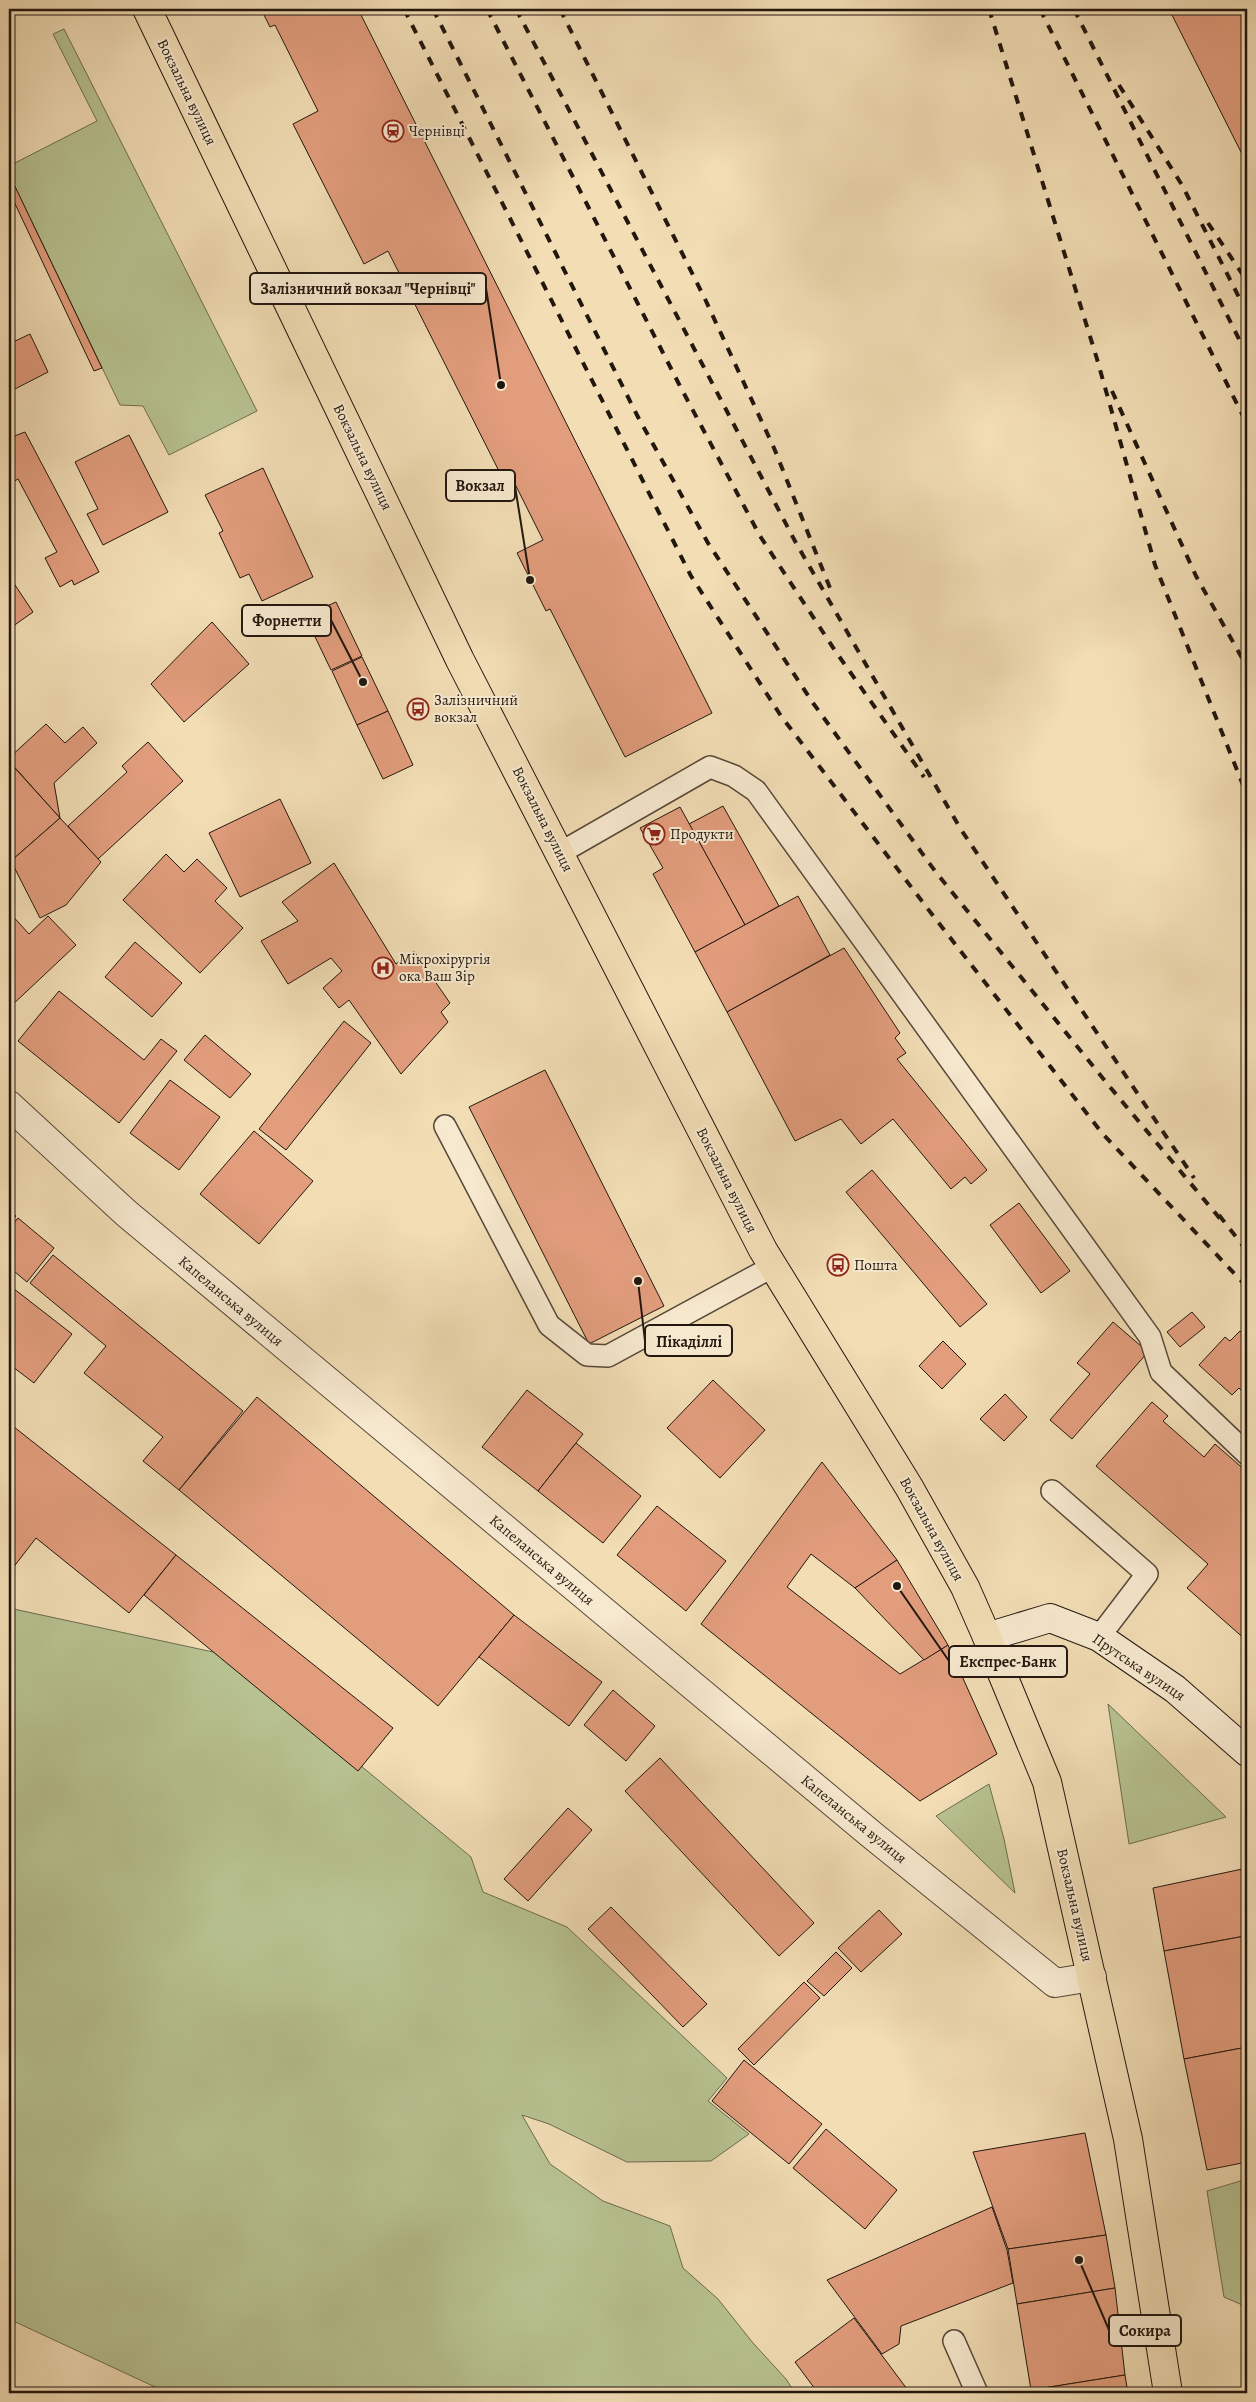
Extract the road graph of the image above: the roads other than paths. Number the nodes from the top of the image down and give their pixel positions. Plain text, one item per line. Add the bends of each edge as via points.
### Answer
1 (147, 9) edge
2 (560, 853) junction
3 (9, 1105) edge
4 (445, 1126) dead end
5 (772, 1267) junction
6 (1247, 1454) edge
7 (1052, 1491) dead end
8 (987, 1637) junction
9 (1099, 1637) junction
10 (1247, 1752) edge
11 (1092, 1976) junction
12 (954, 2341) dead end
13 (977, 2393) edge
14 (1168, 2393) edge

1 - 2 main road, Вокзальна вулиця via 460,660
2 - 5 main road, Вокзальна вулиця
2 - 6 lane via 710,767 734,776 756,791 1150,1337 1161,1372
3 - 11 street, Капеланська вулиця via 126,1213 872,1835 1055,1983
4 - 5 lane via 548,1325 588,1355 608,1356
5 - 8 main road, Вокзальна вулиця via 909,1487 965,1587
7 - 9 lane via 1147,1574
8 - 9 street, Прутська вулиця via 1050,1618
8 - 11 main road, Вокзальна вулиця via 1048,1782
9 - 10 street, Прутська вулиця via 1176,1689
11 - 14 main road, Вокзальна вулиця via 1128,2138
12 - 13 lane

